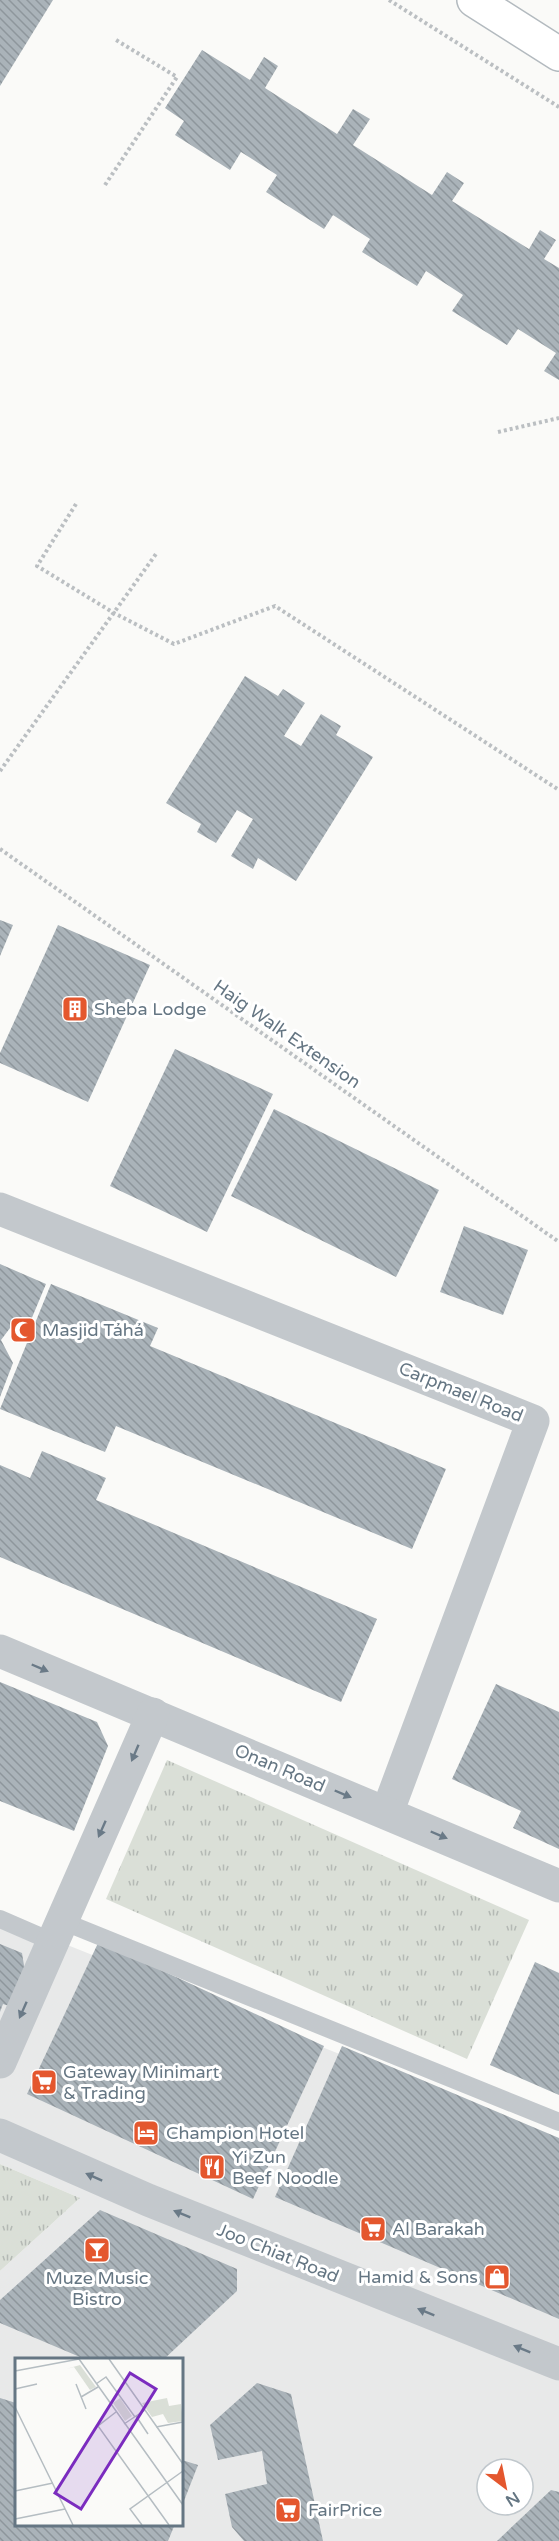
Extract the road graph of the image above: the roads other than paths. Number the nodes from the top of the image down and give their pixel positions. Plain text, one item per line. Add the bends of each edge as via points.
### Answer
1 (474, 0) edge
2 (559, 54) edge
3 (0, 1209) edge
4 (0, 1651) edge
5 (153, 1714) junction
6 (387, 1813) junction
7 (559, 1886) edge
8 (0, 1919) edge
9 (57, 1931) junction
10 (0, 2062) edge
11 (559, 2122) edge
12 (0, 2135) edge
13 (559, 2364) edge

1 - 2 street
3 - 6 street, Carpmael Road via 533,1421
4 -> 5 street, Onan Road
5 -> 6 street, Onan Road
5 -> 9 street
6 -> 7 street, Onan Road
8 - 9 lane
9 -> 10 street
9 - 11 lane
13 -> 12 street, Joo Chiat Road via 148,2200

